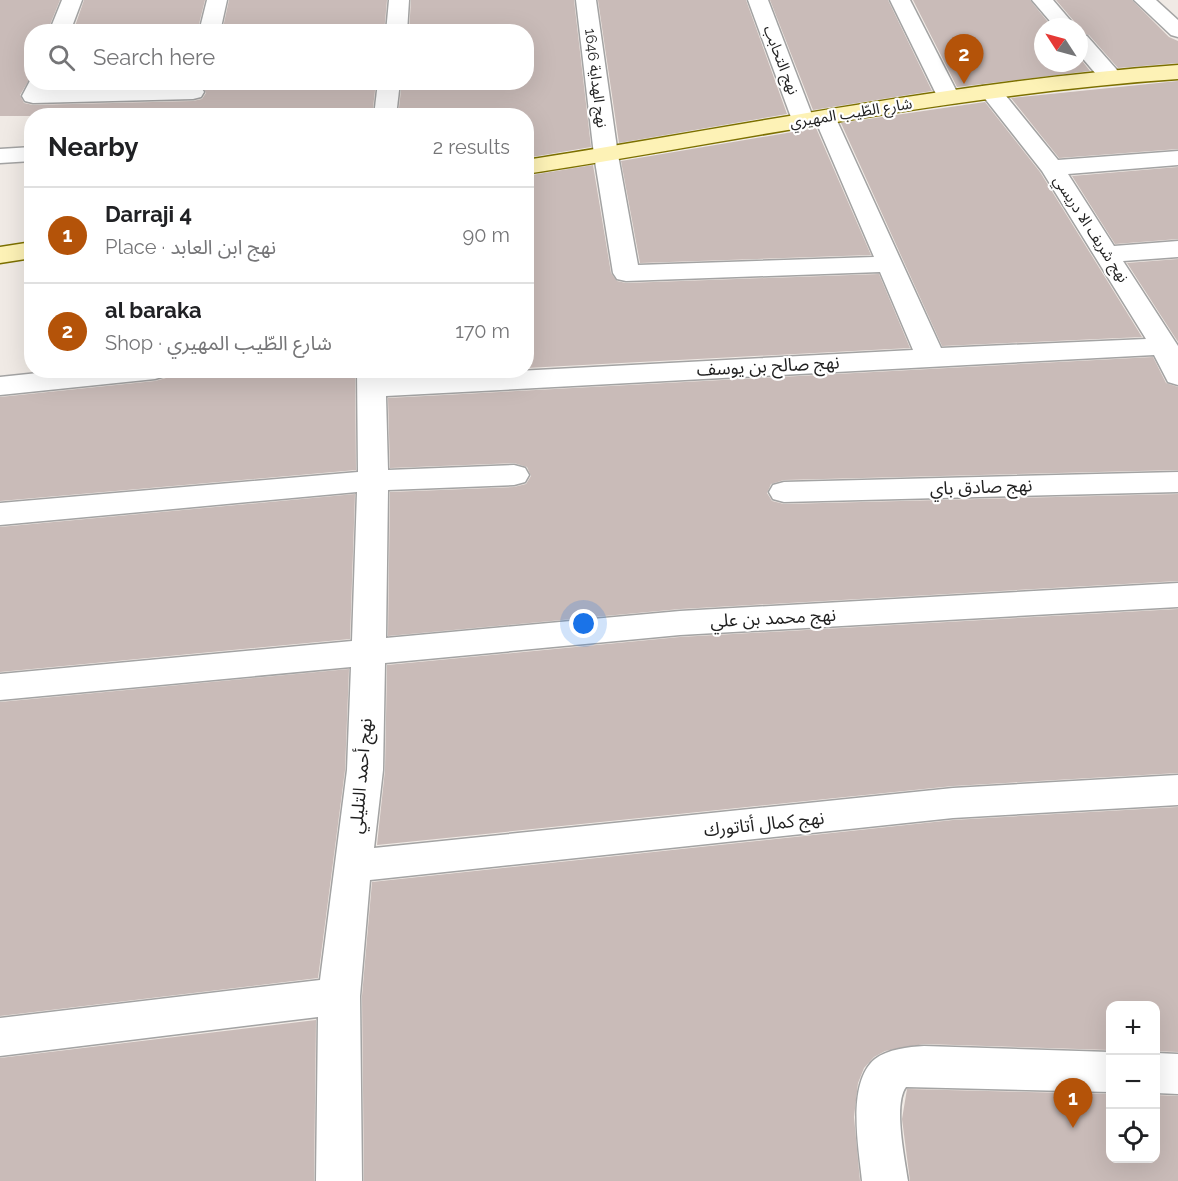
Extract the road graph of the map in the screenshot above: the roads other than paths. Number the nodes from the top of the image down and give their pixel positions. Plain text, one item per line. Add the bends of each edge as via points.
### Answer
1 (72, 0) edge
2 (217, 0) edge
3 (399, 0) edge
4 (586, 0) edge
5 (758, 0) edge
6 (900, 0) edge
7 (1042, 0) edge
8 (1144, 0) edge
9 (1058, 18) edge
10 (62, 24) edge
11 (211, 24) edge
12 (397, 24) edge
13 (1178, 31) edge
14 (1088, 51) edge
15 (1178, 72) edge
16 (1109, 75) junction
17 (36, 90) edge
18 (141, 90) edge
19 (194, 90) edge
20 (388, 90) edge
21 (990, 91) junction
22 (949, 98) junction
23 (190, 108) edge
24 (386, 108) edge
25 (814, 118) junction
26 (24, 154) edge
27 (606, 155) junction
28 (0, 156) edge
29 (1178, 158) edge
30 (534, 166) edge
31 (1052, 168) junction
32 (1178, 249) edge
33 (24, 251) edge
34 (1107, 254) junction
35 (0, 255) edge
36 (889, 264) junction
37 (1164, 346) junction
38 (931, 358) junction
39 (534, 373) edge
40 (1178, 376) edge
41 (78, 378) edge
42 (398, 378) edge
43 (371, 379) edge
44 (0, 386) edge
45 (514, 475) dead end
46 (373, 481) junction
47 (1178, 482) edge
48 (784, 492) dead end
49 (0, 514) edge
50 (1178, 595) edge
51 (369, 652) junction
52 (0, 687) edge
53 (1178, 790) edge
54 (351, 867) junction
55 (339, 996) junction
56 (0, 1037) edge
57 (1106, 1072) edge
58 (1160, 1073) edge
59 (1178, 1074) edge
60 (339, 1181) edge
61 (885, 1181) edge

1 - 10 street
2 - 11 street
3 - 12 street
4 - 27 street, نهج الهداية 1646
5 - 25 street, نهج التحابب
6 - 22 street
7 - 9 street
8 - 13 street
14 - 16 street
15 - 16 street, شارع الطّيب المهيري
16 - 21 street, شارع الطّيب المهيري
17 - 18 street via 33,96
19 - 23 street
20 - 24 street
21 - 22 street, شارع الطّيب المهيري
21 - 31 street, نهج شريف الا دريسي
22 - 25 street, شارع الطّيب المهيري
25 - 27 street, شارع الطّيب المهيري
25 - 36 street, نهج التحابب
26 - 28 street
27 - 30 street, شارع الطّيب المهيري
27 - 36 street via 626,273
29 - 31 street
31 - 34 street, نهج شريف الا دريسي
32 - 34 street
33 - 35 street
34 - 37 street, نهج شريف الا دريسي
36 - 38 street, نهج التحابب
37 - 38 street, نهج صالح بن يوسف
37 - 40 street, نهج شريف الا دريسي
38 - 39 street, نهج صالح بن يوسف
41 - 44 street
42 - 43 street, نهج صالح بن يوسف
43 - 46 street, نهج أحمد التليلي
45 - 46 street
46 - 49 street
46 - 51 street, نهج أحمد التليلي
47 - 48 street, نهج صادق باي
50 - 51 street, نهج محمد بن علي via 680,623
51 - 52 street, نهج محمد بن علي
51 - 54 street, نهج أحمد التليلي via 365,770
53 - 54 street, نهج كمال أتاتورك via 953,803
54 - 55 street, نهج أحمد التليلي
55 - 56 street
55 - 60 street, نهج أحمد التليلي
57 - 61 street via 924,1066 894,1070 882,1085 879,1110
58 - 59 street

